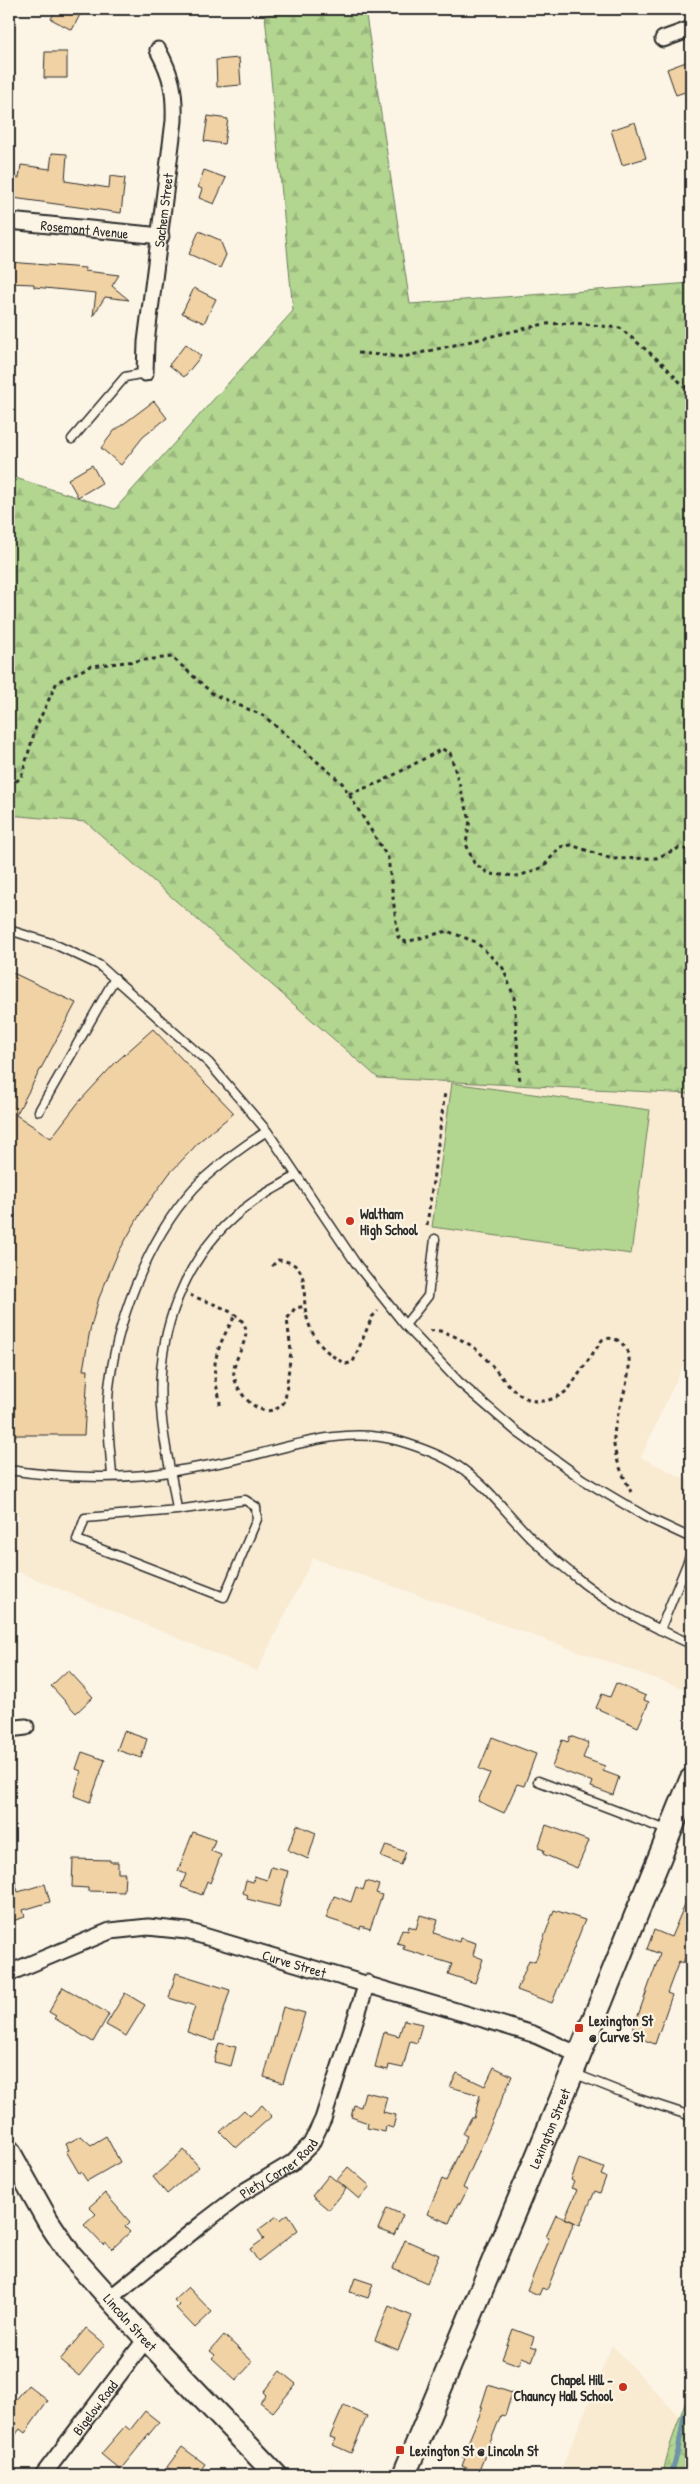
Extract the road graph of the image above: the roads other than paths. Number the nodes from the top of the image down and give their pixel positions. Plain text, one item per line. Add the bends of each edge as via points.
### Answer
1 (691, 29) edge
2 (662, 38) dead end
3 (158, 50) dead end
4 (9, 221) edge
5 (161, 236) junction
6 (145, 373) joint
7 (72, 439) dead end
8 (9, 930) edge
9 (115, 978) junction
10 (39, 1111) dead end
11 (267, 1131) junction
12 (296, 1176) junction
13 (435, 1239) dead end
14 (405, 1325) junction
15 (9, 1470) edge
16 (172, 1471) junction
17 (112, 1476) junction
18 (177, 1510) junction
19 (691, 1538) edge
20 (691, 1554) edge
21 (660, 1630) junction
22 (691, 1644) edge
23 (26, 1727) dead end
24 (9, 1729) edge
25 (691, 1780) edge
26 (538, 1781) dead end
27 (670, 1832) junction
28 (9, 1974) edge
29 (367, 1983) junction
30 (576, 2064) junction
31 (691, 2116) edge
32 (9, 2151) edge
33 (109, 2299) junction
34 (146, 2339) junction
35 (403, 2473) edge
36 (43, 2475) edge
37 (276, 2475) edge

1 - 2 street
3 - 5 street, Sachem Street via 169,70 175,94
4 - 5 street, Rosemont Avenue
5 - 6 street, Sachem Street via 146,342
6 - 7 lane via 125,377
8 - 9 lane via 54,944 99,965
9 - 10 lane
9 - 11 lane via 209,1063
11 - 12 lane
11 - 17 lane via 202,1180 168,1222 142,1273 119,1331 109,1382
12 - 14 lane via 357,1265
12 - 16 lane via 252,1202 219,1232 195,1262 178,1292 160,1373 162,1421
13 - 14 lane via 428,1296
14 - 19 lane via 459,1382 517,1432 582,1479 646,1517
15 - 17 lane
16 - 17 lane
16 - 18 lane
16 - 21 lane via 245,1458 331,1436 396,1440 458,1466 571,1574 616,1607
18 - 18 lane via 85,1518 77,1540 224,1597 257,1519 256,1507 245,1500
20 - 21 lane
21 - 22 lane
23 - 24 street
25 - 27 main road, Lexington Street
26 - 27 lane
27 - 30 main road, Lexington Street
28 - 29 street, Curve Street via 110,1931 148,1927 187,1932
29 - 30 street, Curve Street via 533,2034
29 - 33 street, Piety Corner Road via 312,2144 292,2163 203,2223
30 - 31 lane via 636,2098
30 - 35 main road, Lexington Street
32 - 33 street, Lincoln Street via 70,2254
33 - 34 street, Lincoln Street
34 - 36 street, Bigelow Road
34 - 37 street, Lincoln Street

